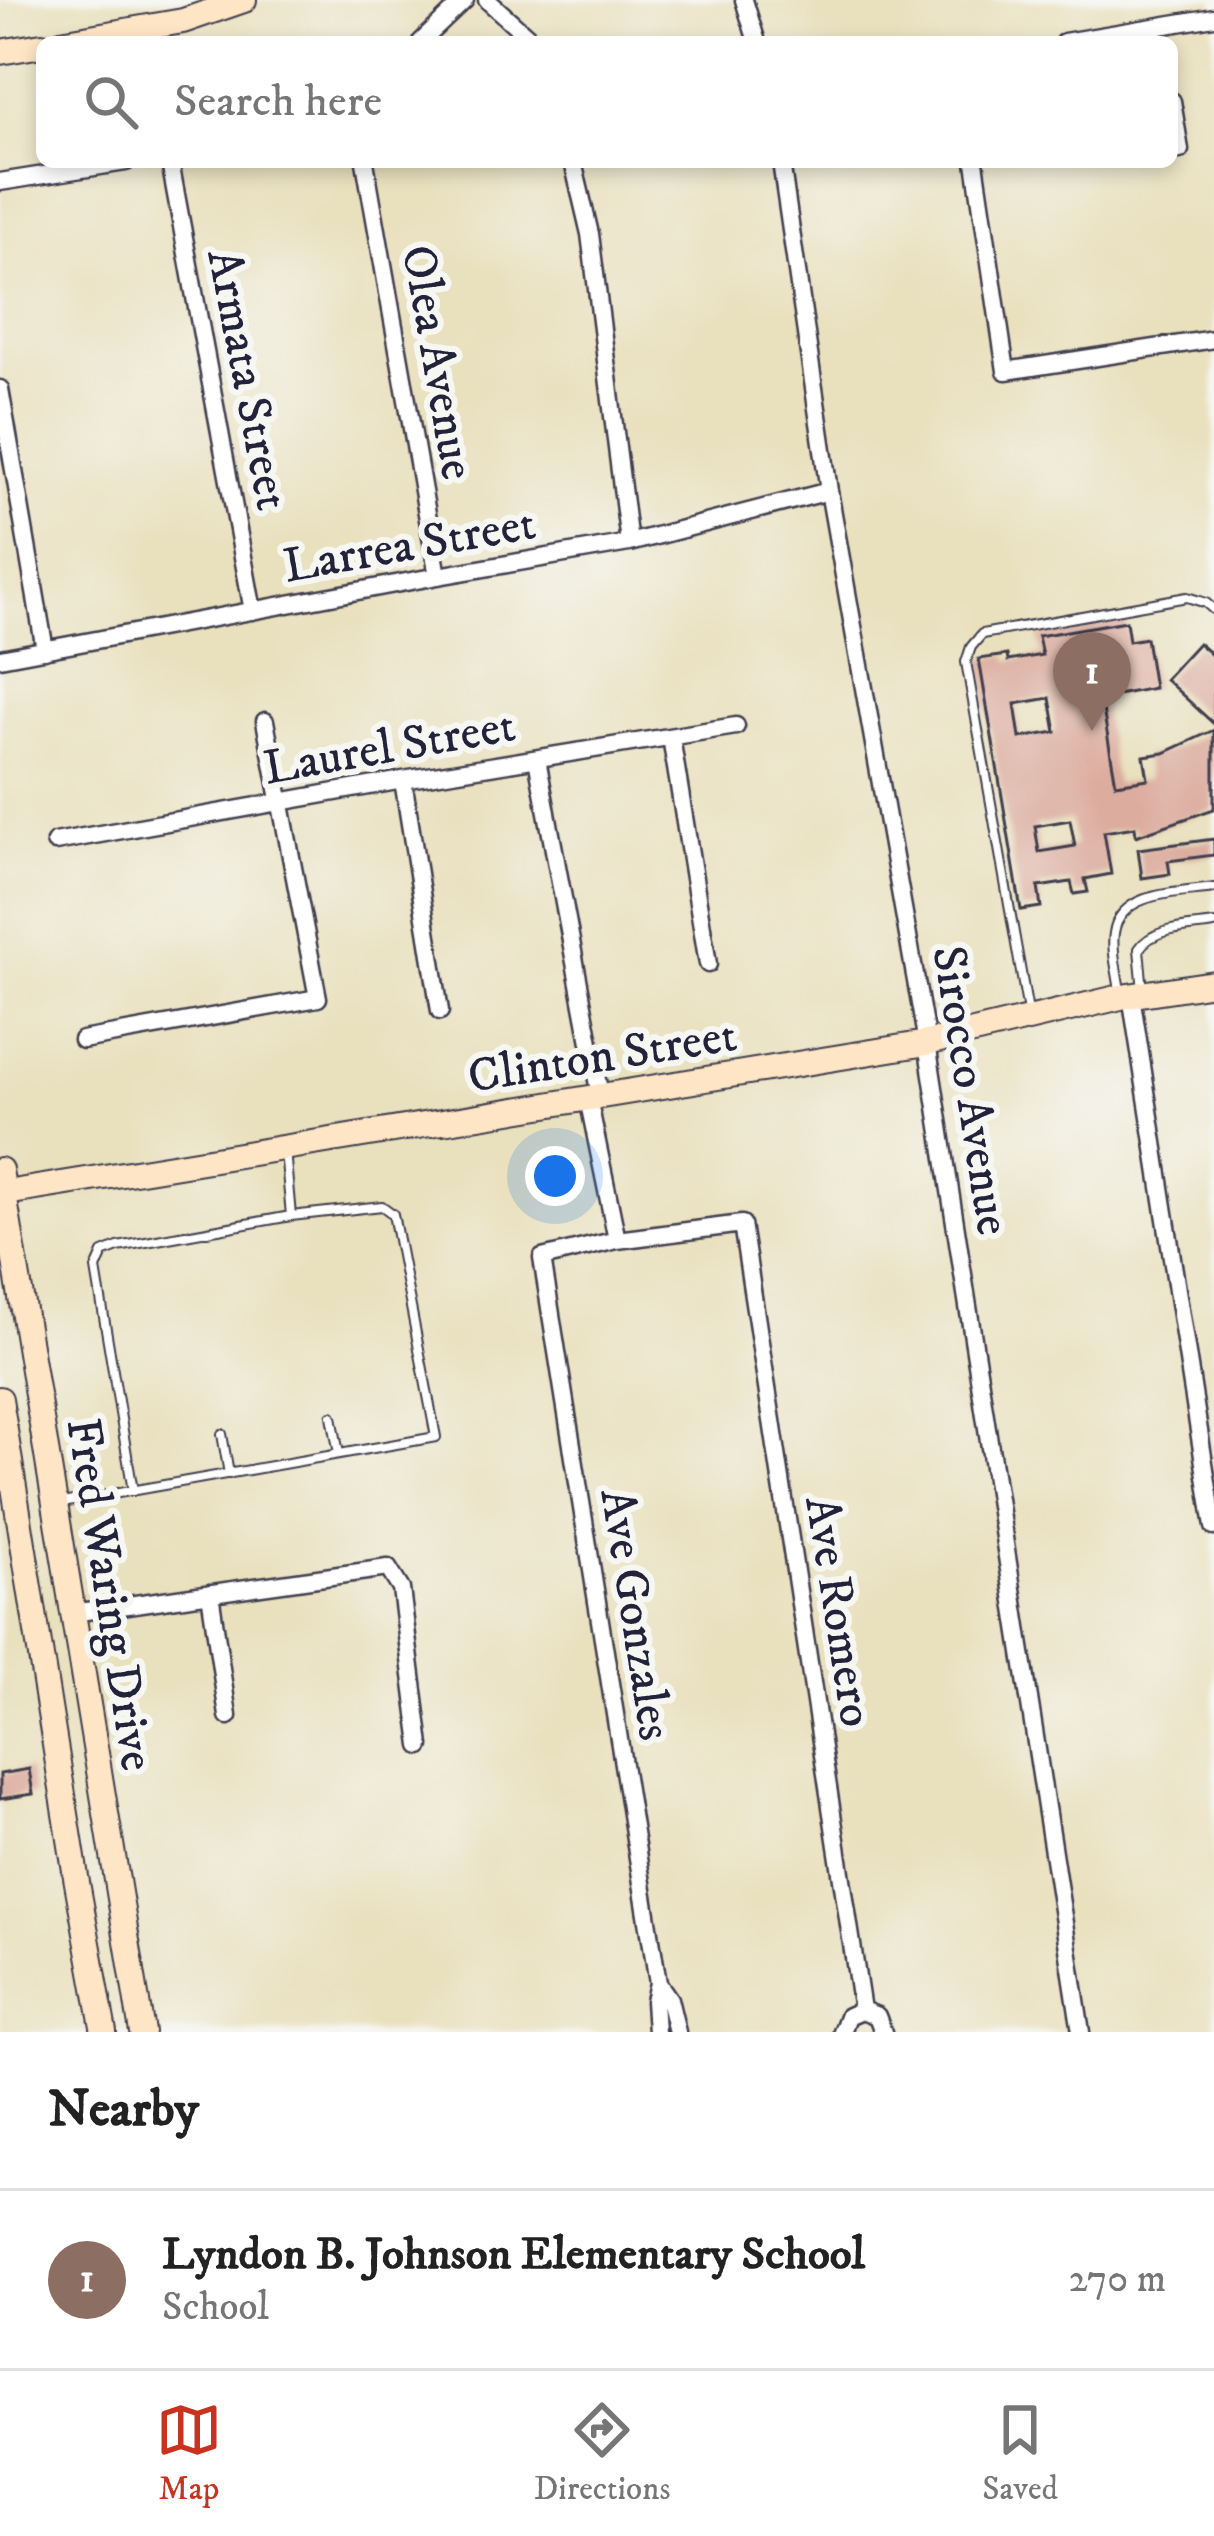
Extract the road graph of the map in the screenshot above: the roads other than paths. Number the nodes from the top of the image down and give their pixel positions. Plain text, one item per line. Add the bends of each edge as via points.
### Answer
1 (244, 0) edge
2 (465, 0) edge
3 (488, 0) edge
4 (744, 0) edge
5 (1214, 17) edge
6 (1161, 34) edge
7 (142, 36) edge
8 (427, 36) edge
9 (527, 36) edge
10 (755, 36) edge
11 (36, 46) edge
12 (0, 52) edge
13 (1178, 138) edge
14 (1180, 150) dead end
15 (88, 168) edge
16 (171, 168) edge
17 (366, 168) edge
18 (574, 168) edge
19 (782, 168) edge
20 (976, 168) edge
21 (0, 182) edge
22 (1214, 339) edge
23 (0, 389) edge
24 (829, 491) junction
25 (629, 543) junction
26 (438, 575) junction
27 (254, 610) junction
28 (1214, 610) edge
29 (45, 650) junction
30 (0, 658) edge
31 (265, 721) dead end
32 (736, 726) dead end
33 (671, 736) junction
34 (537, 759) junction
35 (403, 780) junction
36 (280, 804) junction
37 (55, 842) dead end
38 (1214, 888) edge
39 (1214, 924) edge
40 (708, 964) dead end
41 (1214, 983) edge
42 (1132, 995) junction
43 (440, 1011) dead end
44 (1029, 1020) junction
45 (82, 1040) dead end
46 (927, 1042) junction
47 (594, 1097) junction
48 (285, 1149) junction
49 (1, 1186) edge
50 (291, 1216) junction
51 (617, 1240) junction
52 (0, 1400) edge
53 (332, 1416) dead end
54 (222, 1434) dead end
55 (339, 1454) junction
56 (229, 1474) junction
57 (133, 1491) junction
58 (54, 1504) junction
59 (1214, 1527) edge
60 (210, 1593) junction
61 (72, 1613) junction
62 (228, 1716) dead end
63 (421, 1747) dead end
64 (110, 1847) junction
65 (73, 1853) junction
66 (658, 1983) junction
67 (862, 2010) junction
68 (842, 2031) edge
69 (104, 2032) edge
70 (142, 2032) edge
71 (656, 2032) edge
72 (677, 2032) edge
73 (832, 2032) edge
74 (883, 2032) edge
75 (1081, 2032) edge

1 - 7 main road
2 - 8 street
3 - 9 street
4 - 10 street
5 - 6 street
11 - 12 main road
13 - 14 street
15 - 21 street
16 - 27 street, Armata Street
17 - 26 street, Olea Avenue
18 - 25 street via 590,234
19 - 24 street, Sirocco Avenue
20 - 22 street via 1006,371
23 - 29 street
24 - 25 street, Larrea Street
24 - 46 street, Sirocco Avenue
25 - 26 street, Larrea Street
26 - 27 street, Larrea Street
27 - 29 street, Larrea Street
28 - 44 lane via 1186,597 982,634 970,646 966,662
29 - 30 street, Larrea Street
31 - 36 street
32 - 33 street, Laurel Street
33 - 34 street, Laurel Street
33 - 40 street
34 - 35 street, Laurel Street
34 - 47 street
35 - 36 street, Laurel Street
35 - 43 street
36 - 37 street, Laurel Street
36 - 45 street via 318,998
38 - 42 lane via 1143,899 1120,915 1113,939
39 - 42 lane via 1141,942
41 - 42 main road, Clinton Street
42 - 44 main road, Clinton Street
42 - 59 street
44 - 46 main road, Clinton Street
46 - 47 main road, Clinton Street
46 - 75 street, Sirocco Avenue
47 - 48 main road, Clinton Street
47 - 51 street
48 - 49 main road, Clinton Street
48 - 50 lane
49 - 58 main road, Fred Waring Drive
50 - 55 lane via 382,1206 393,1214 436,1436
50 - 57 lane via 103,1253 96,1269
51 - 66 street, Ave Gonzales via 542,1258
51 - 67 street, Ave Romero via 742,1224
52 - 65 main road, Fred Waring Drive
53 - 55 lane
54 - 56 lane
55 - 56 lane
56 - 57 lane
57 - 58 lane
58 - 61 main road, Fred Waring Drive
60 - 61 street
60 - 62 street
60 - 63 street via 388,1568 401,1589
61 - 64 main road, Fred Waring Drive
64 - 65 main road
64 - 70 main road, Fred Waring Drive
65 - 69 main road, Fred Waring Drive
66 - 71 street, Ave Gonzales
66 - 72 street, Ave Gonzales
67 - 68 street
67 - 74 street via 877,2016
68 - 73 street

